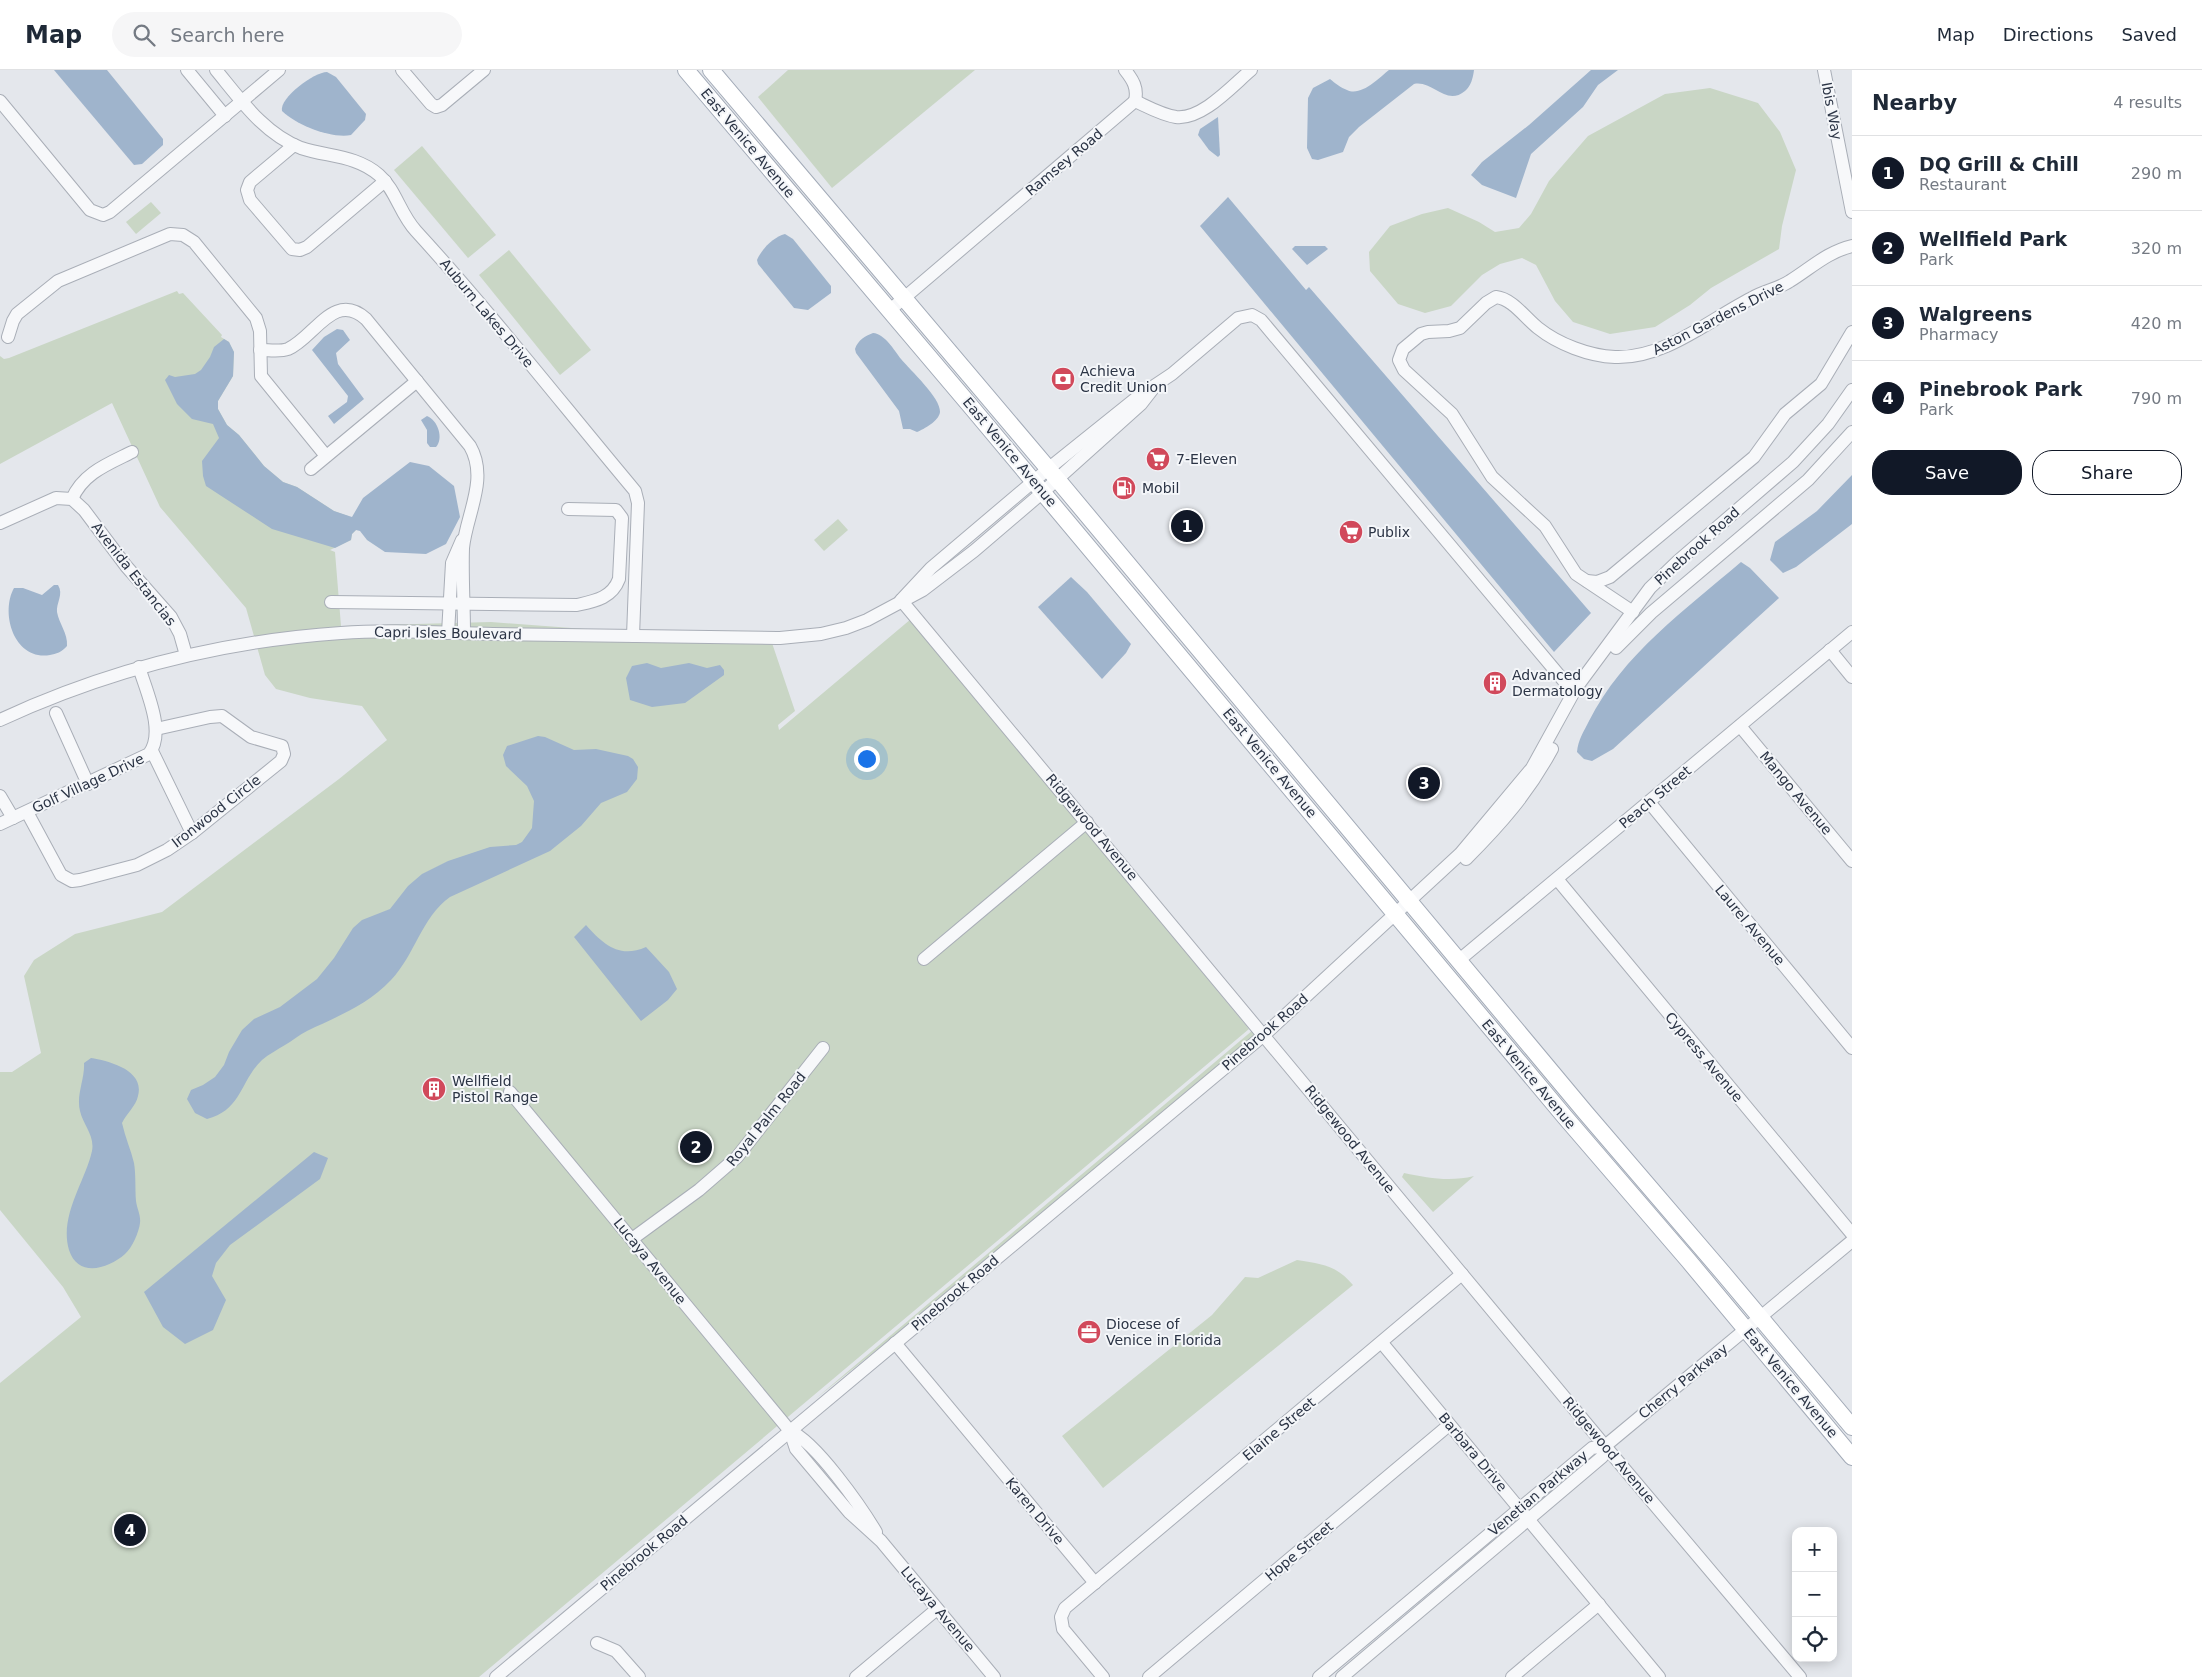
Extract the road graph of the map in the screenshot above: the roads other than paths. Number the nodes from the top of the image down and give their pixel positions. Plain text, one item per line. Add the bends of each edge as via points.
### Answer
1 (187, 70) edge
2 (216, 70) edge
3 (279, 70) edge
4 (402, 70) edge
5 (484, 70) edge
6 (711, 70) edge
7 (1124, 70) edge
8 (1251, 70) edge
9 (1824, 70) edge
10 (690, 74) edge
11 (0, 101) edge
12 (242, 101) junction
13 (1135, 101) junction
14 (225, 116) junction
15 (294, 145) junction
16 (385, 181) junction
17 (808, 185) junction
18 (1852, 212) edge
19 (1852, 246) edge
20 (904, 298) junction
21 (890, 310) junction
22 (1852, 332) edge
23 (8, 337) dead end
24 (260, 350) junction
25 (416, 381) junction
26 (1852, 390) edge
27 (1852, 432) edge
28 (132, 452) dead end
29 (326, 456) junction
30 (311, 469) dead end
31 (1053, 474) junction
32 (1038, 487) junction
33 (72, 500) junction
34 (568, 509) dead end
35 (0, 523) edge
36 (464, 536) junction
37 (1610, 577) junction
38 (1585, 580) junction
39 (1610, 595) junction
40 (902, 600) junction
41 (331, 602) dead end
42 (449, 604) junction
43 (464, 604) junction
44 (1633, 612) junction
45 (1156, 628) junction
46 (1852, 632) edge
47 (448, 633) junction
48 (464, 634) junction
49 (633, 636) junction
50 (1830, 650) junction
51 (186, 655) junction
52 (139, 667) junction
53 (1852, 676) edge
54 (1576, 688) junction
55 (1243, 702) junction
56 (1222, 706) junction
57 (56, 713) dead end
58 (0, 720) edge
59 (1740, 726) junction
60 (156, 729) junction
61 (152, 751) junction
62 (1291, 760) junction
63 (88, 784) junction
64 (0, 796) edge
65 (1649, 802) junction
66 (27, 812) junction
67 (13, 818) junction
68 (1087, 822) junction
69 (0, 824) edge
70 (1488, 830) junction
71 (192, 833) junction
72 (1852, 861) edge
73 (1557, 879) junction
74 (1409, 902) junction
75 (1396, 914) junction
76 (924, 959) dead end
77 (1458, 961) junction
78 (1264, 1035) junction
79 (823, 1048) dead end
80 (1852, 1048) edge
81 (510, 1092) dead end
82 (1852, 1234) edge
83 (632, 1239) junction
84 (1852, 1241) edge
85 (1462, 1274) junction
86 (1761, 1318) junction
87 (1746, 1330) junction
88 (895, 1343) junction
89 (1382, 1343) junction
90 (1449, 1424) junction
91 (1852, 1427) edge
92 (790, 1431) junction
93 (1605, 1446) junction
94 (1852, 1457) edge
95 (1520, 1508) junction
96 (1528, 1519) junction
97 (1095, 1583) junction
98 (1410, 1600) junction
99 (1599, 1604) junction
100 (937, 1609) junction
101 (1420, 1611) junction
102 (597, 1643) dead end
103 (496, 1677) edge
104 (639, 1677) edge
105 (856, 1677) edge
106 (994, 1677) edge
107 (1103, 1677) edge
108 (1150, 1677) edge
109 (1319, 1677) edge
110 (1342, 1677) edge
111 (1512, 1677) edge
112 (1659, 1677) edge
113 (1800, 1677) edge

1 - 14 street
2 - 12 street, Auburn Lakes Drive
3 - 12 street
4 - 5 street via 436,107
6 - 17 main road, East Venice Avenue
7 - 13 street via 1136,86
8 - 13 street via 1206,108 1190,116 1169,115
9 - 18 street, Ibis Way
10 - 17 main road via 714,87 783,166
10 - 21 main road, East Venice Avenue
11 - 14 street via 90,210 103,215
12 - 14 street
12 - 15 street, Auburn Lakes Drive via 264,125
13 - 20 street, Ramsey Road
15 - 16 street, Auburn Lakes Drive via 354,160
15 - 16 street via 252,181 247,190 250,200 292,249 307,247
16 - 49 street, Auburn Lakes Drive via 409,222 637,495
17 - 20 main road, East Venice Avenue
19 - 38 street, Aston Gardens Drive via 1829,254 1782,286 1754,296 1680,338 1644,354 1609,356 1572,346 1542,330 1508,301 1496,297 1486,302 1460,328 1424,333 1403,349 1399,360 1404,370 1447,408 1487,471 1545,526 1574,571
20 - 21 street, Ramsey Road
20 - 31 main road, East Venice Avenue
21 - 32 main road, East Venice Avenue
22 - 37 street via 1821,384 1785,414 1754,456
23 - 24 street via 17,314 54,283 176,233 194,242 254,314 259,323
24 - 25 street via 286,350 335,312 353,310 366,319
24 - 29 street via 260,369 265,383
25 - 29 street
25 - 36 street via 474,453 477,484
26 - 44 street, Pinebrook Road via 1800,455 1666,571
27 - 70 street, Pinebrook Road via 1808,480 1622,640 1580,697 1530,788
28 - 33 street via 91,473 79,485
29 - 30 street
31 - 32 street, Capri Isles Boulevard
31 - 54 street, Capri Isles Boulevard via 1141,404 1154,386 1238,318 1248,314 1258,318 1547,662 1563,680
31 - 55 main road, East Venice Avenue
32 - 40 street, Capri Isles Boulevard via 931,568
32 - 45 main road, East Venice Avenue
33 - 35 street via 56,498
33 - 51 street, Avenida Estancias via 84,510 118,557 171,617
34 - 43 street via 616,510 620,513 619,579 610,594 577,605
36 - 42 street via 452,563
36 - 43 street
37 - 38 street via 1597,582
37 - 39 street
38 - 39 street, Aston Gardens Drive
39 - 44 street, Aston Gardens Drive
40 - 49 street, Capri Isles Boulevard via 858,624 808,636
40 - 68 street, Ridgewood Avenue
41 - 42 street
42 - 43 street
42 - 47 street
43 - 48 street
44 - 54 street, Pinebrook Road
45 - 55 main road via 1175,640 1222,695
45 - 56 main road, East Venice Avenue
46 - 50 street, Peach Street
47 - 48 street, Capri Isles Boulevard
47 - 51 street, Capri Isles Boulevard via 343,633 276,639
48 - 49 street, Capri Isles Boulevard
50 - 53 street
50 - 59 street, Peach Street
51 - 52 street, Capri Isles Boulevard
52 - 58 street, Capri Isles Boulevard via 80,686
52 - 60 street, Golf Village Drive
54 - 70 street, Pinebrook Road via 1532,768
55 - 62 main road, East Venice Avenue
56 - 62 main road via 1236,712
56 - 75 main road, East Venice Avenue
57 - 63 street
59 - 65 street, Peach Street
59 - 72 street, Mango Avenue
60 - 61 street, Golf Village Drive
60 - 71 street, Ironwood Circle via 222,716 252,737 278,744 284,750 281,761
61 - 63 street, Golf Village Drive
61 - 71 street
62 - 74 main road, East Venice Avenue
63 - 66 street, Golf Village Drive
64 - 67 street
65 - 73 street, Peach Street
65 - 80 street, Laurel Avenue
66 - 67 street
66 - 71 street, Ironwood Circle via 58,872 72,881 94,878 137,864 167,850
67 - 69 street
68 - 76 street
68 - 78 street, Ridgewood Avenue
70 - 74 street, Pinebrook Road via 1459,866 1427,893
73 - 77 street, Peach Street
73 - 82 street, Cypress Avenue
74 - 75 street, Pinebrook Road
74 - 77 main road, East Venice Avenue
75 - 78 street, Pinebrook Road
75 - 87 main road, East Venice Avenue
77 - 86 main road, East Venice Avenue
78 - 85 street, Ridgewood Avenue
78 - 88 street, Pinebrook Road
79 - 83 street, Royal Palm Road via 732,1161 700,1190
81 - 83 street, Lucaya Avenue
83 - 92 street, Lucaya Avenue
84 - 86 street, Cherry Parkway
85 - 89 street, Elaine Street
85 - 93 street, Ridgewood Avenue
86 - 87 street, Cherry Parkway
86 - 91 main road, East Venice Avenue
87 - 93 street, Cherry Parkway
87 - 94 main road, East Venice Avenue
88 - 92 street, Pinebrook Road
88 - 97 street, Karen Drive
89 - 90 street, Barbara Drive
89 - 97 street, Elaine Street
90 - 95 street, Barbara Drive
90 - 108 street, Hope Street
92 - 100 street, Lucaya Avenue via 806,1440 858,1504 881,1541
92 - 103 street, Pinebrook Road
93 - 95 street, Venetian Parkway via 1592,1448
93 - 96 street, Venetian Parkway via 1602,1458
93 - 113 street, Ridgewood Avenue
95 - 96 street, Barbara Drive
95 - 98 street, Venetian Parkway
96 - 99 street, Barbara Drive
96 - 101 street, Venetian Parkway
97 - 107 street via 1065,1608 1061,1624
98 - 101 street
98 - 109 street, Venetian Parkway
99 - 111 street
99 - 112 street, Barbara Drive
100 - 105 street
100 - 106 street, Lucaya Avenue
101 - 110 street, Venetian Parkway
102 - 104 street via 616,1651

